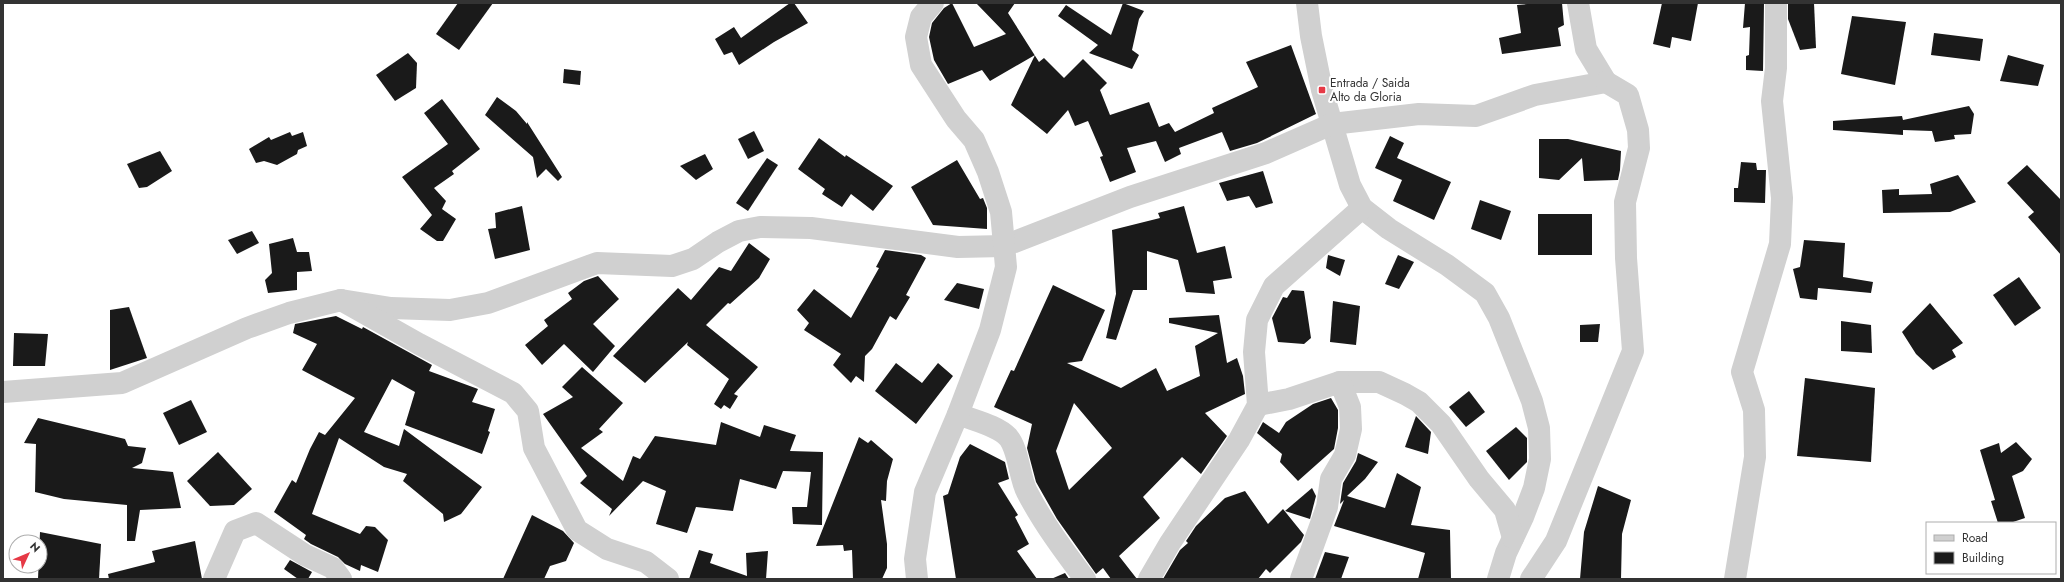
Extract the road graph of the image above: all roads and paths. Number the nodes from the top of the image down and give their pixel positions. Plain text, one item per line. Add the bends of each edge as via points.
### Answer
1 (933, 3) edge
2 (1307, 3) edge
3 (1578, 3) edge
4 (1776, 3) edge
5 (1606, 82) junction
6 (1332, 124) junction
7 (1362, 208) junction
8 (1004, 246) junction
9 (341, 300) junction
10 (1340, 382) junction
11 (3, 392) edge
12 (1258, 405) junction
13 (958, 414) junction
14 (1513, 538) junction
15 (214, 579) edge
16 (341, 579) edge
17 (668, 579) edge
18 (917, 579) edge
19 (1085, 579) edge
20 (1149, 579) edge
21 (1301, 579) edge
22 (1498, 579) edge
23 (1531, 579) edge
24 (1735, 579) edge

1 - 8 street via 921,17 916,38 921,65 956,120 974,140 1001,212
2 - 6 street via 1311,36
3 - 5 street via 1586,49
4 - 24 street via 1776,68 1772,102 1782,198 1780,244 1742,372 1754,410 1754,457
5 - 6 street via 1535,95 1476,116 1420,114
5 - 23 street via 1628,95 1638,130 1639,148 1625,202 1626,258 1633,351 1556,541
6 - 7 street via 1350,185
6 - 8 street via 1266,153 1130,197
7 - 12 street via 1274,286 1257,320 1254,352
7 - 14 street via 1389,230 1447,265 1485,293 1499,318 1523,376 1539,428 1540,459 1534,488
8 - 9 street via 958,247 811,228 760,227 739,231 693,259 672,266 597,263 488,303 450,310 391,308
8 - 13 street via 1006,267 990,330
9 - 11 street via 289,313 247,328 122,383
9 - 17 street via 513,393 528,411 534,448 578,530 607,549 646,562
10 - 12 street via 1289,399
10 - 14 street via 1379,382 1419,402 1441,424 1479,479 1505,510
10 - 21 street via 1350,407 1351,429 1346,455 1332,479 1327,507
12 - 20 street via 1239,440
13 - 18 street via 924,492 915,560
13 - 19 street via 1008,437 1026,491 1051,533
14 - 22 street
15 - 16 street via 235,531 256,523 305,555 333,568

